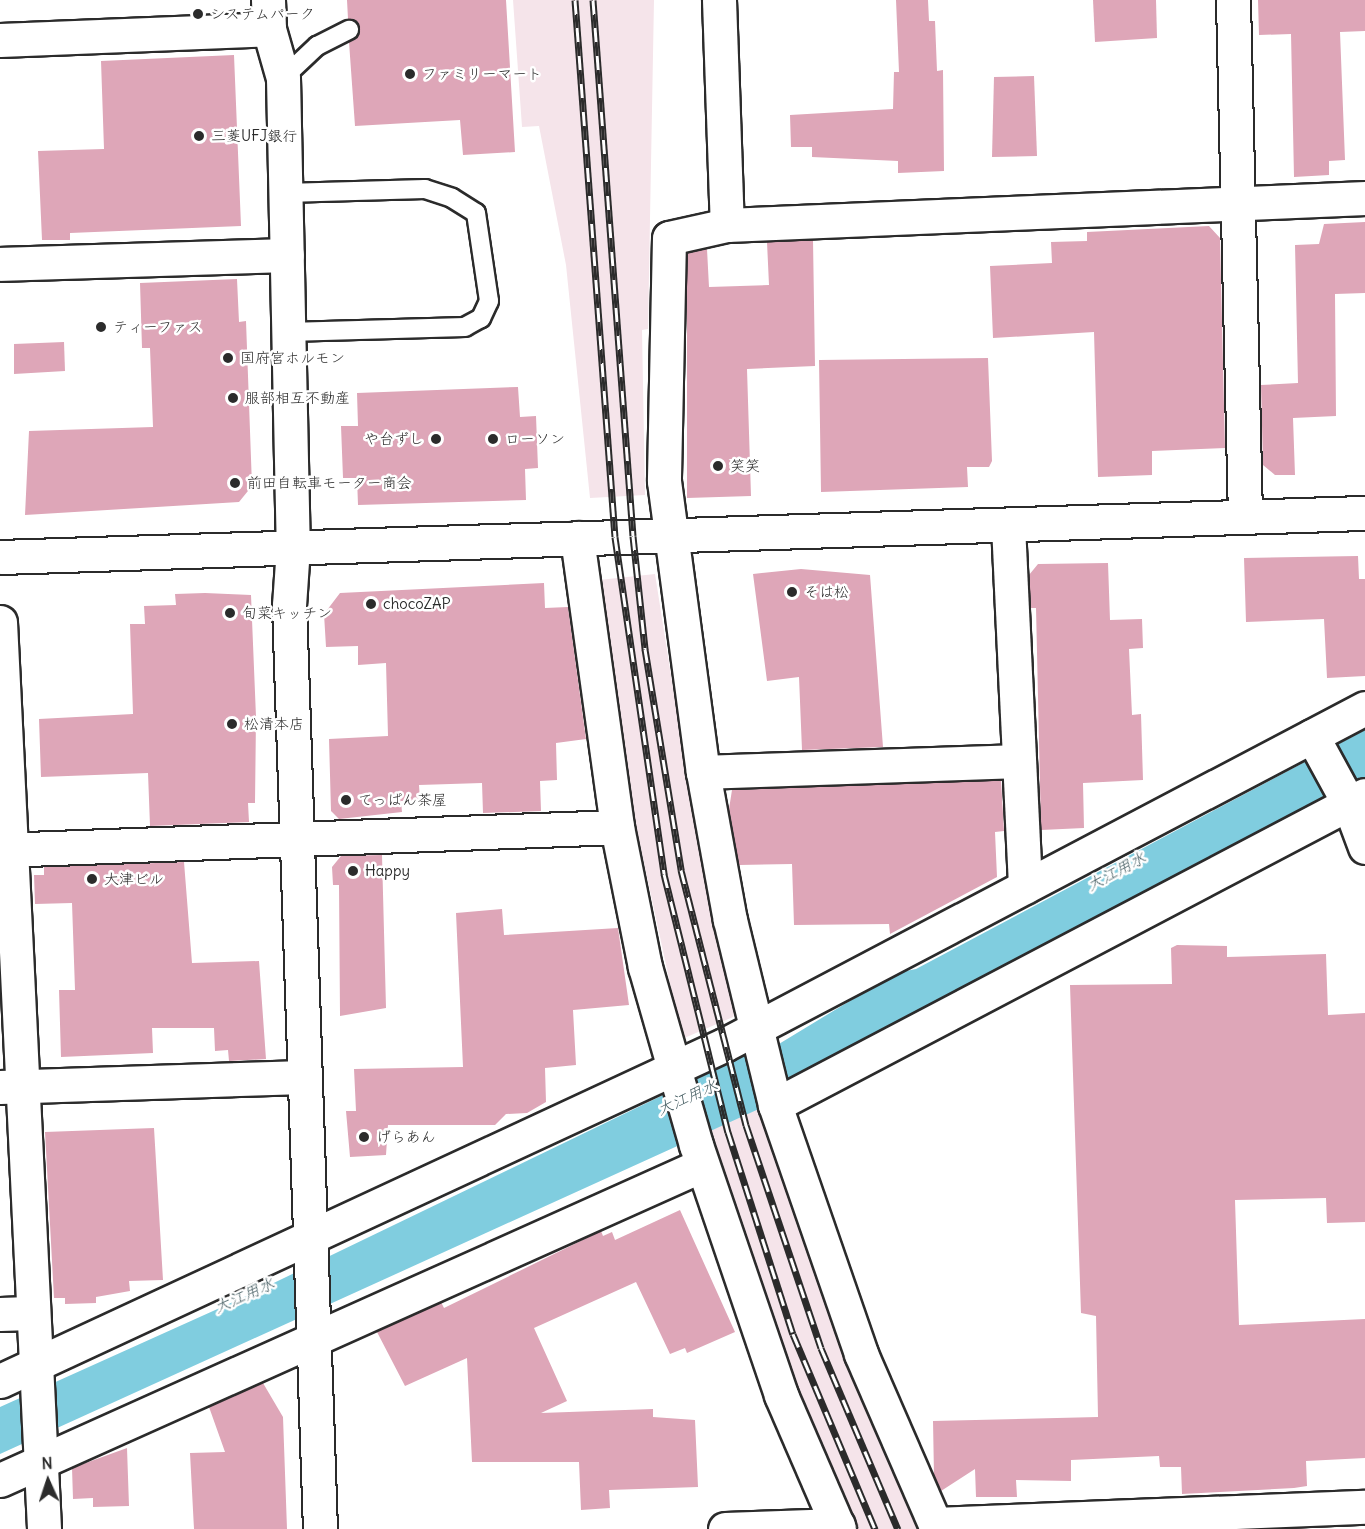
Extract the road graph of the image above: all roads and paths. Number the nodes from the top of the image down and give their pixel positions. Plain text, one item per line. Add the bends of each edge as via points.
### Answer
1 (719, 0) edge
2 (1233, 0) edge
3 (269, 15) edge
4 (349, 30) dead end
5 (0, 40) edge
6 (283, 78) junction
7 (285, 193) junction
8 (1365, 198) edge
9 (1238, 204) junction
10 (727, 225) junction
11 (287, 255) junction
12 (0, 264) edge
13 (288, 332) junction
14 (1365, 513) edge
15 (1245, 517) junction
16 (1008, 525) junction
17 (668, 536) junction
18 (577, 538) junction
19 (293, 547) junction
20 (0, 557) edge
21 (0, 622) edge
22 (1365, 708) edge
23 (1316, 743) junction
24 (1018, 761) junction
25 (703, 772) junction
26 (1353, 798) edge
27 (617, 827) junction
28 (297, 840) junction
29 (1365, 847) edge
30 (5, 850) edge
31 (1025, 887) junction
32 (760, 1035) junction
33 (677, 1075) junction
34 (304, 1077) junction
35 (10, 1087) edge
36 (775, 1102) junction
37 (699, 1155) junction
38 (312, 1246) junction
39 (15, 1314) edge
40 (313, 1328) junction
41 (39, 1373) junction
42 (0, 1381) edge
43 (41, 1452) junction
44 (0, 1480) edge
45 (1365, 1507) edge
46 (936, 1526) edge
47 (838, 1527) edge
48 (44, 1529) edge
49 (320, 1529) edge
50 (725, 1529) edge

1 - 10 street
2 - 9 street
3 - 5 street
3 - 6 street
4 - 6 lane via 317,46
6 - 7 street
7 - 11 street
7 - 13 lane via 425,189 452,198 476,213 489,301 481,318 465,327
8 - 9 street
9 - 10 street
9 - 15 street
10 - 17 street via 669,238 664,481
11 - 12 street
11 - 13 street
13 - 19 street
14 - 15 street
15 - 16 street
16 - 17 street
16 - 24 street
17 - 18 street
17 - 25 street
18 - 19 street
18 - 27 street
19 - 20 street
19 - 28 street via 289,604
21 - 30 street
22 - 23 street
23 - 26 street
23 - 31 street
24 - 25 street
24 - 31 street
25 - 32 street via 730,920
26 - 29 street
26 - 36 street
27 - 28 street
27 - 33 street via 645,968
28 - 30 street
28 - 34 street
30 - 35 street
31 - 32 street
32 - 33 street
32 - 36 street
33 - 37 street
33 - 38 street
34 - 35 street
34 - 38 street
35 - 39 street
36 - 46 street via 861,1354
37 - 40 street
37 - 47 street via 781,1395
38 - 40 street
38 - 41 street
39 - 41 street
40 - 43 street
40 - 49 street
41 - 42 street
41 - 43 street
43 - 44 street
43 - 48 street
45 - 46 street
47 - 50 street

